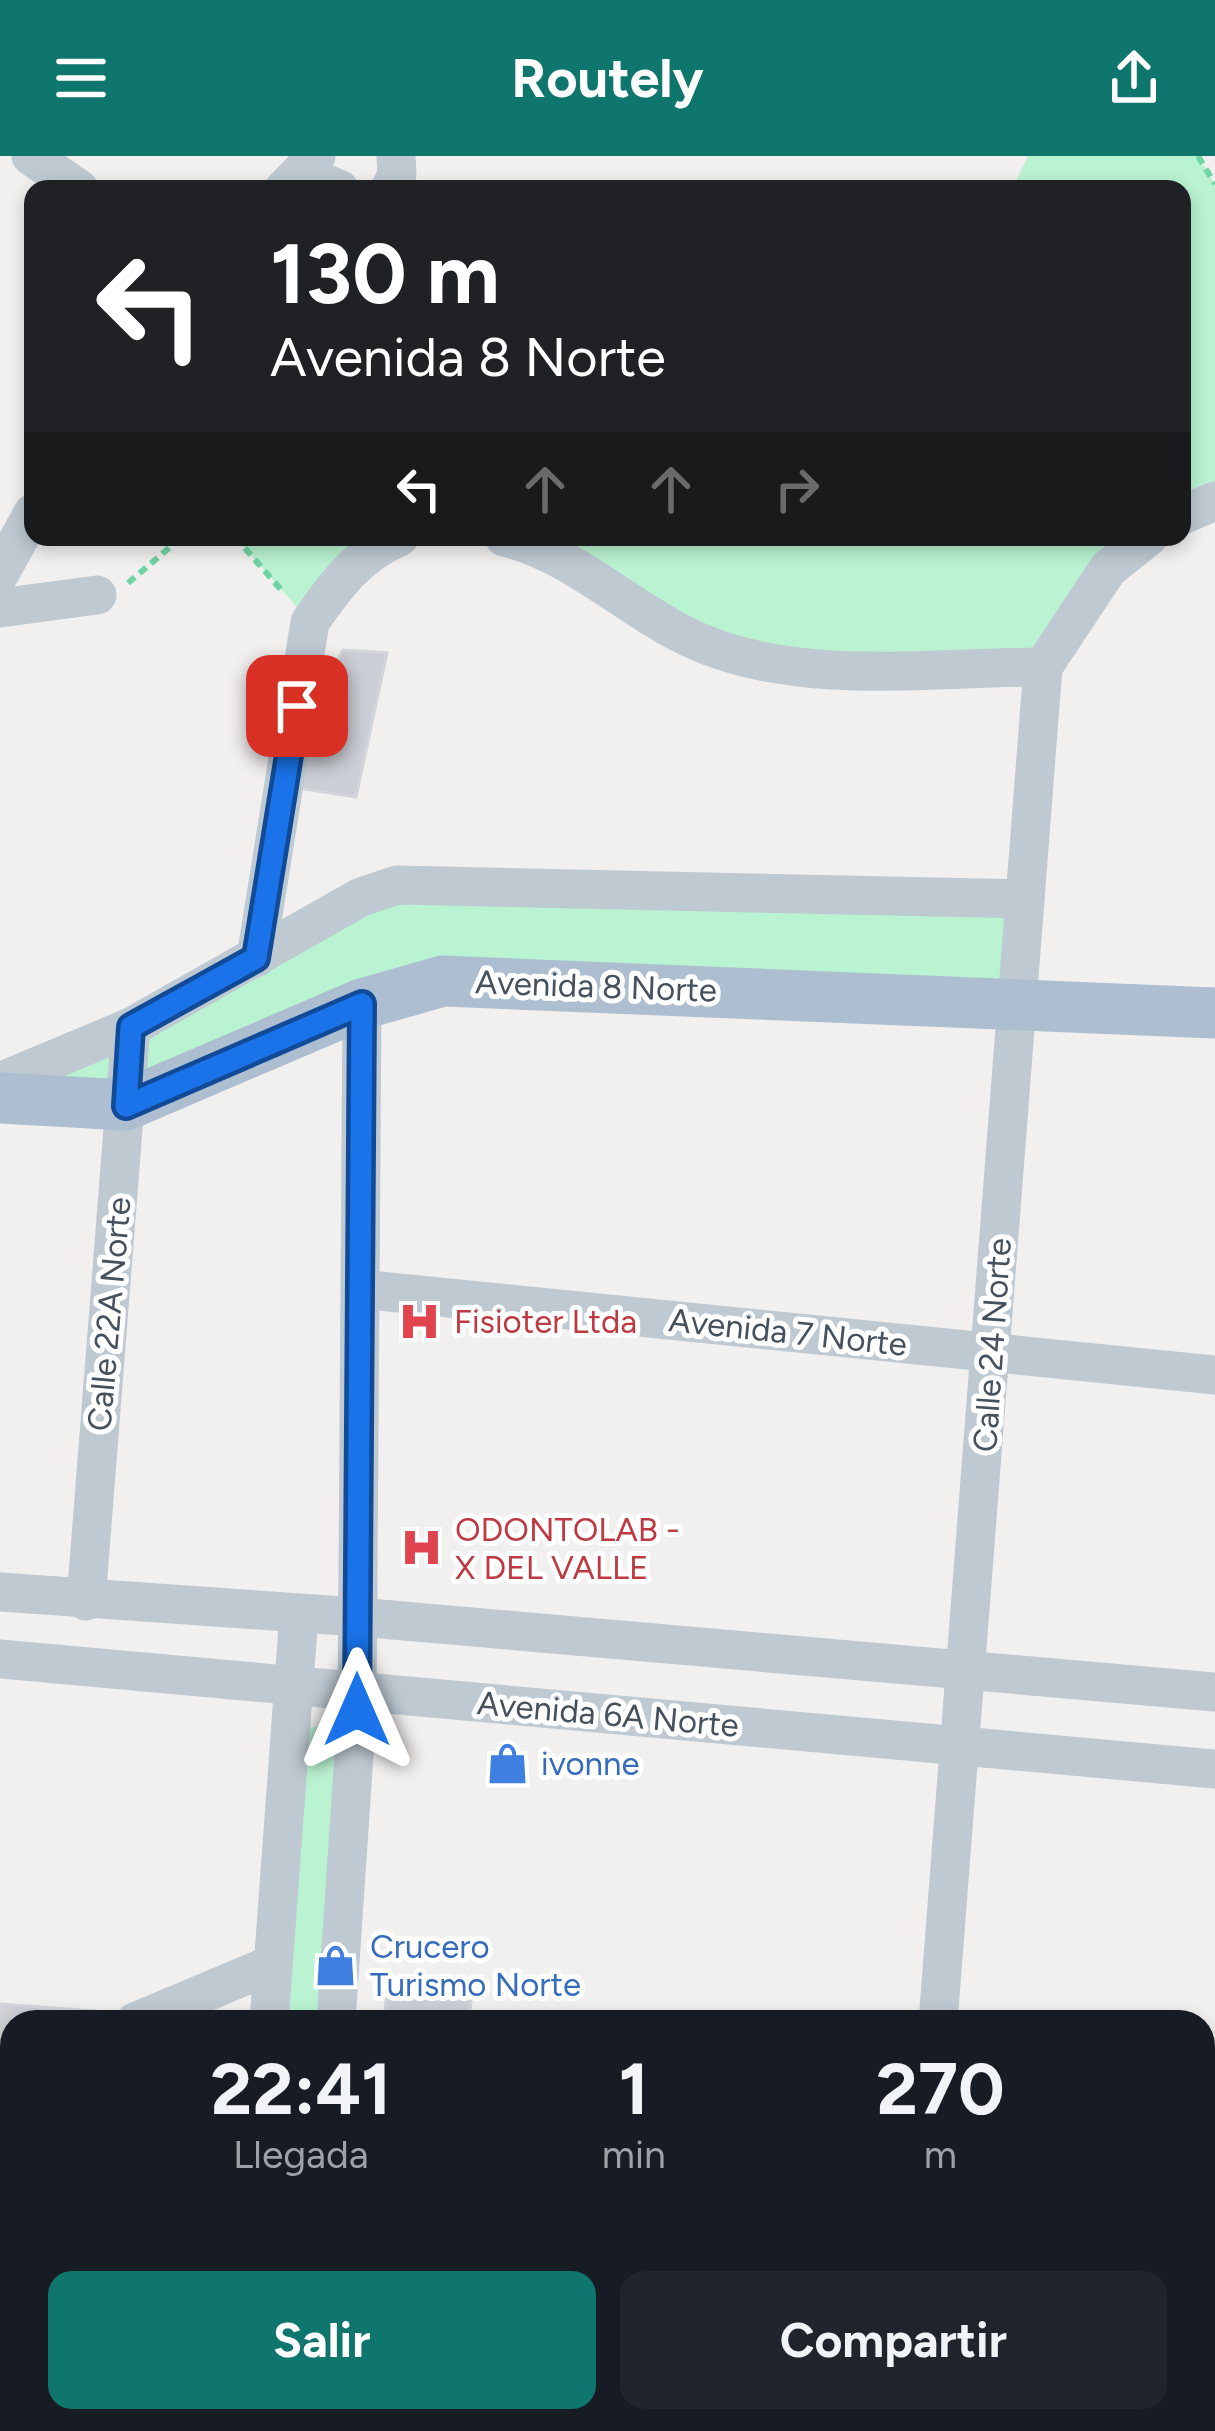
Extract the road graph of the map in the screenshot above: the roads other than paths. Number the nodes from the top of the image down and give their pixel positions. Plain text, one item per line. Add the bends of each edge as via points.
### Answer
1 (31, 156) edge
2 (66, 180) edge
3 (24, 529) edge
4 (379, 546) edge
5 (523, 546) edge
6 (1137, 546) edge
7 (0, 573) edge
8 (97, 595) road end
9 (0, 608) edge
10 (1043, 667) junction
11 (1025, 899) junction
12 (256, 958) junction
13 (1018, 1002) junction
14 (362, 1004) junction
15 (1215, 1013) edge
16 (131, 1027) junction
17 (0, 1082) edge
18 (0, 1098) edge
19 (126, 1106) junction
20 (360, 1289) junction
21 (992, 1352) junction
22 (1215, 1375) edge
23 (0, 1592) edge
24 (86, 1601) junction
25 (299, 1614) junction
26 (358, 1617) junction
27 (0, 1659) edge
28 (968, 1670) junction
29 (295, 1686) junction
30 (357, 1691) junction
31 (1215, 1692) edge
32 (962, 1746) junction
33 (1215, 1768) edge
34 (273, 1964) junction
35 (164, 2010) edge
36 (269, 2010) edge
37 (337, 2010) edge
38 (939, 2010) edge

1 - 2 street
3 - 7 street
4 - 12 street via 341,578 310,622
5 - 10 street via 609,587 682,635 782,663
6 - 10 street via 1108,569
8 - 9 street
10 - 11 street, Calle 24 Norte
11 - 12 street via 398,885
11 - 13 street, Calle 24 Norte
12 - 16 street
13 - 14 main road, Avenida 8 Norte via 443,981
13 - 15 main road, Avenida 8 Norte
13 - 21 street, Calle 24 Norte
14 - 19 main road, Avenida 8 Norte
14 - 20 street
16 - 17 street
16 - 19 street, Calle 22A Norte
18 - 19 main road, Avenida 8 Norte
19 - 24 street, Calle 22A Norte
20 - 21 street, Avenida 7 Norte
20 - 26 street
21 - 22 street, Avenida 7 Norte
21 - 28 street, Calle 24 Norte
23 - 24 street
24 - 25 street
25 - 26 street
25 - 29 street
26 - 28 street
26 - 30 street
27 - 29 street, Avenida 6A Norte
28 - 31 street
28 - 32 street, Calle 24 Norte
29 - 30 street, Avenida 6A Norte
29 - 34 street
30 - 32 street, Avenida 6A Norte
30 - 37 street
32 - 33 street, Avenida 6A Norte
32 - 38 street, Calle 24 Norte
34 - 35 street
34 - 36 street

